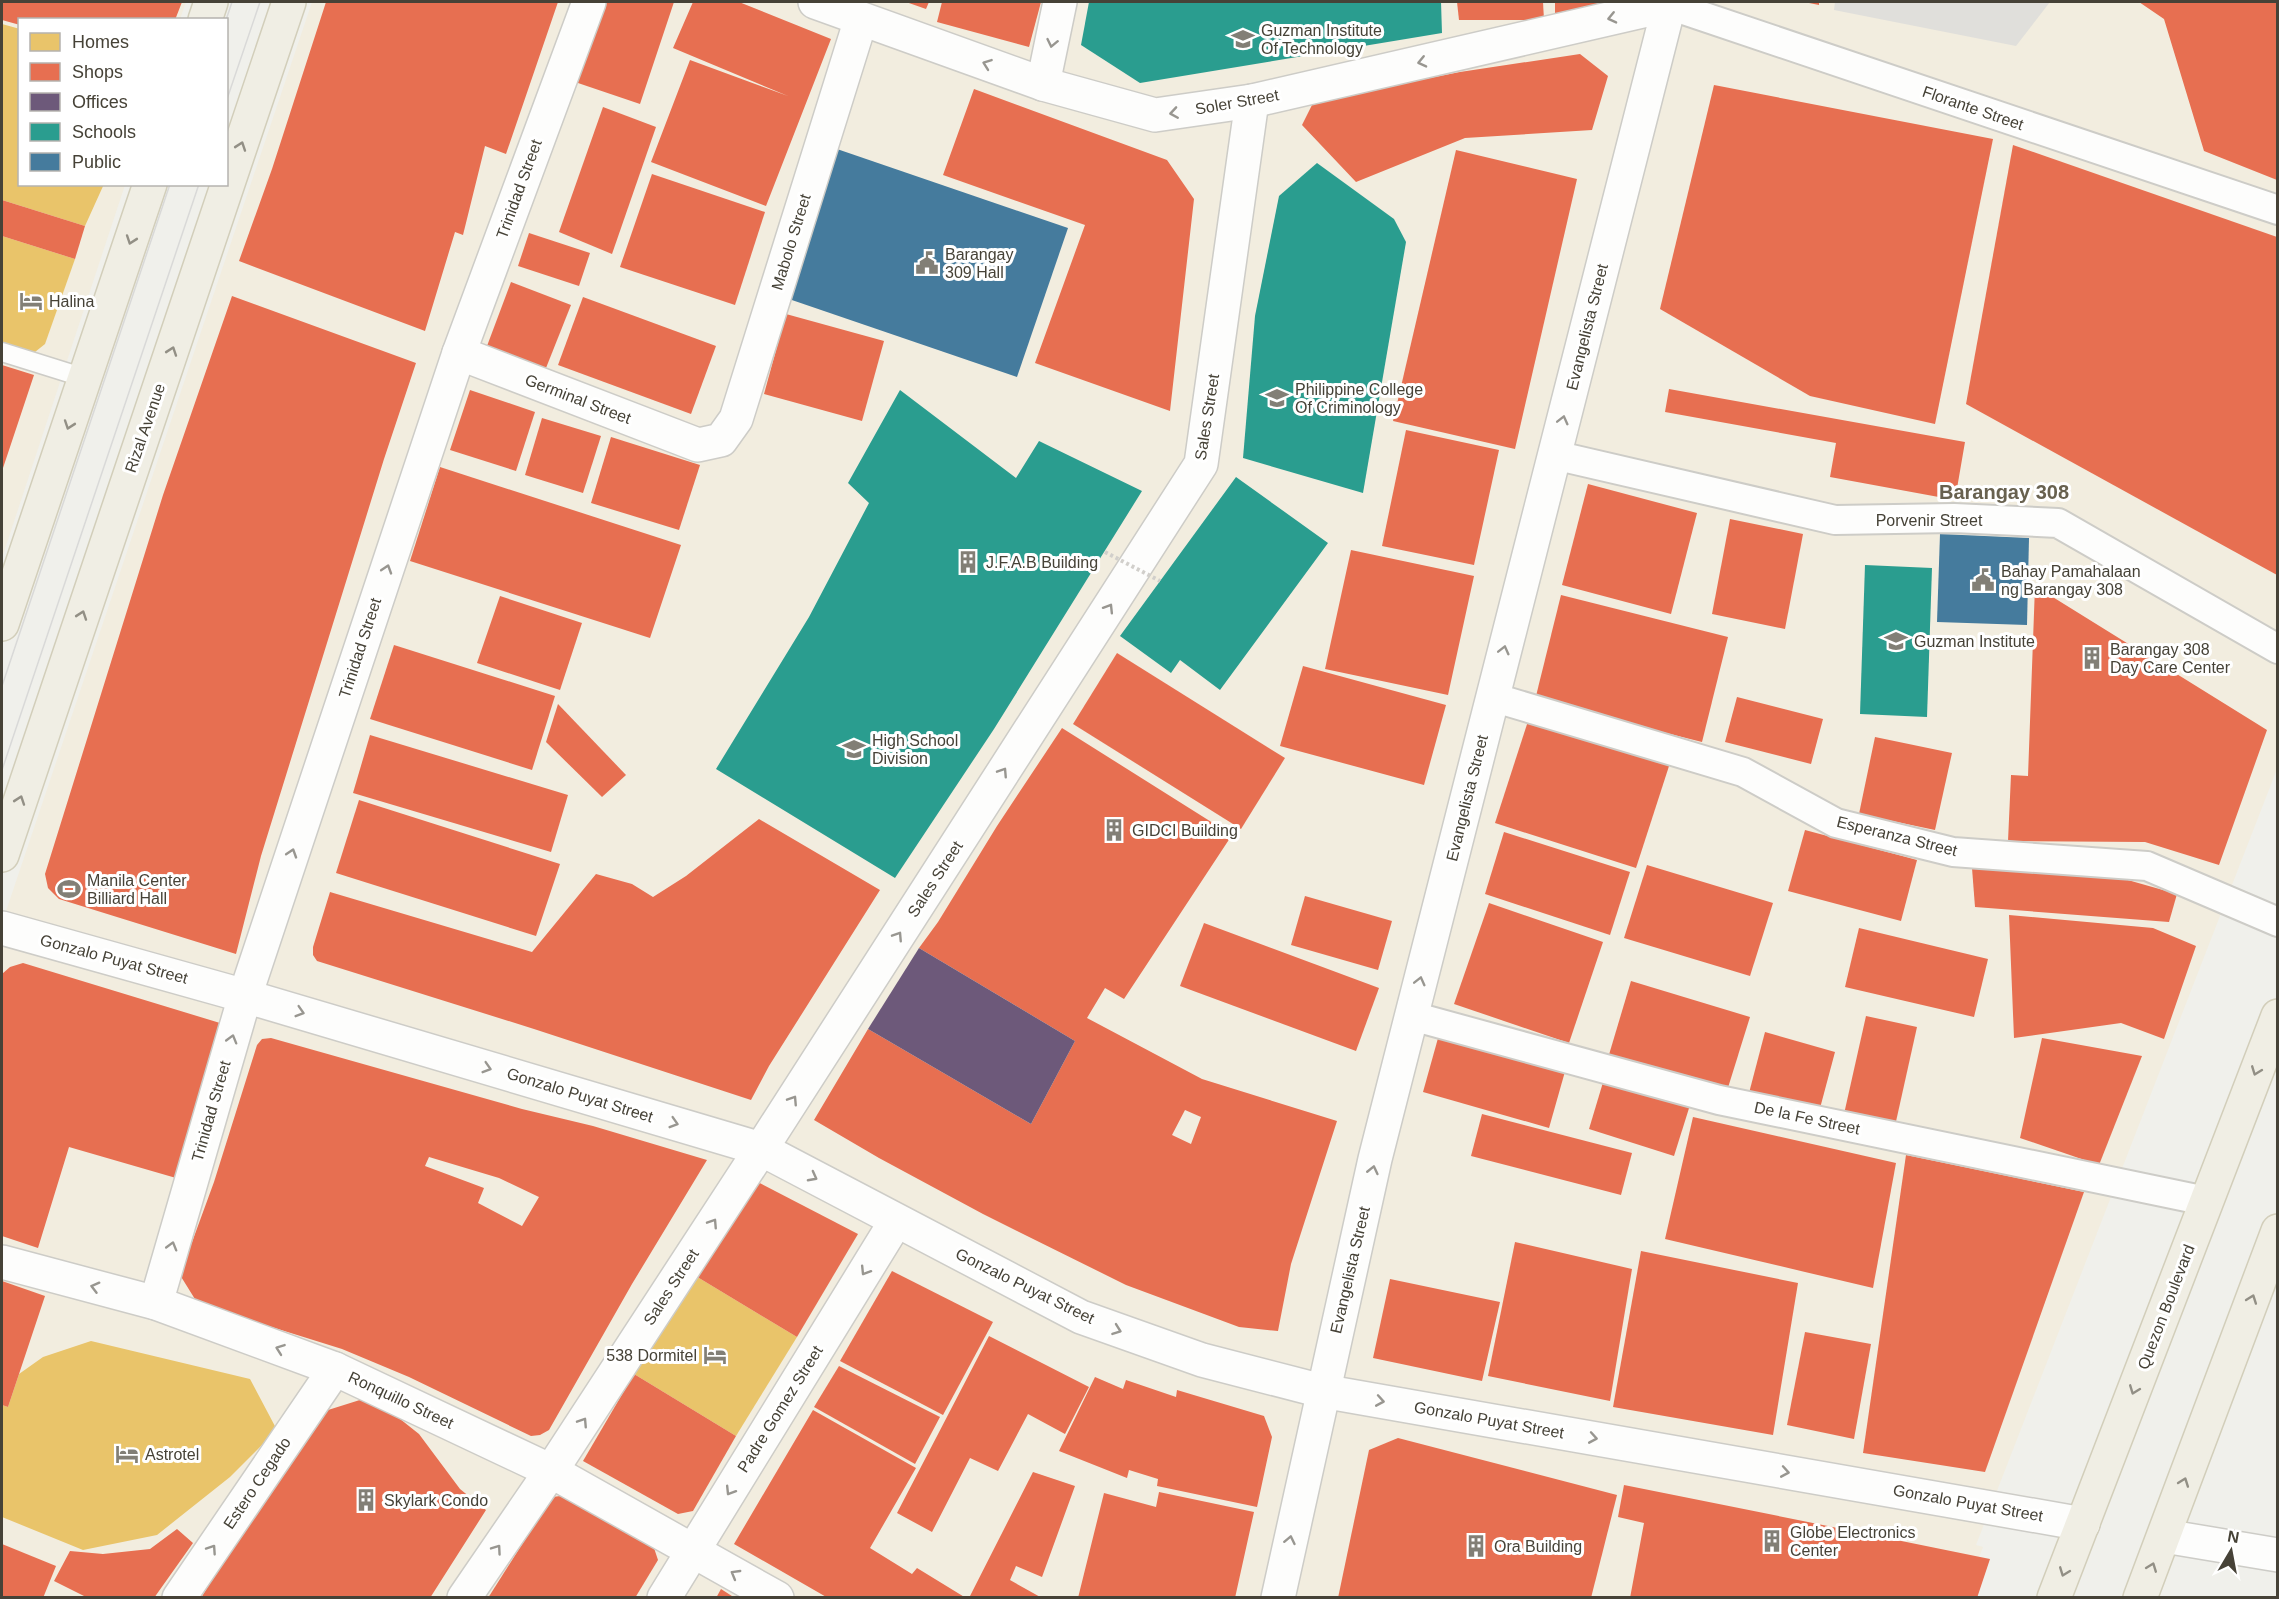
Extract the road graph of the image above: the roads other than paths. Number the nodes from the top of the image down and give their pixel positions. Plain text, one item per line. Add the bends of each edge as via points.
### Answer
1 (211, 2) edge
2 (289, 2) edge
3 (589, 2) edge
4 (815, 2) edge
5 (1060, 2) edge
6 (1669, 3) edge
7 (206, 18) edge
8 (861, 19) junction
9 (1043, 84) junction
10 (1252, 101) junction
11 (228, 183) edge
12 (149, 186) edge
13 (227, 186) edge
14 (2277, 210) edge
15 (2, 352) edge
16 (459, 354) junction
17 (85, 378) junction
18 (698, 445) joint
19 (1554, 455) junction
20 (2, 624) edge
21 (2277, 649) edge
22 (1492, 697) junction
23 (2, 855) edge
24 (2277, 922) edge
25 (2, 928) edge
26 (245, 996) junction
27 (1412, 1016) junction
28 (2277, 1016) edge
29 (761, 1149) junction
30 (2206, 1201) junction
31 (896, 1221) junction
32 (2277, 1231) edge
33 (2, 1262) edge
34 (156, 1303) junction
35 (335, 1369) junction
36 (1322, 1391) junction
37 (551, 1471) junction
38 (2083, 1524) junction
39 (2164, 1536) junction
40 (693, 1550) junction
41 (2277, 1555) edge
42 (179, 1598) edge
43 (464, 1598) edge
44 (664, 1598) edge
45 (777, 1598) edge
46 (1278, 1598) edge
47 (2054, 1598) edge
48 (2140, 1598) edge

1 - 7 main road
11 -> 2 main road, Rizal Avenue
3 - 16 street, Trinidad Street
4 - 8 street, Soler Street
5 -> 9 street
6 -> 10 street, Soler Street
6 - 14 street, Florante Street
19 -> 6 street, Evangelista Street
9 -> 8 street, Soler Street
8 - 18 street, Mabolo Street via 736,419 721,440
10 -> 9 street, Soler Street via 1155,115
29 -> 10 street, Sales Street via 1201,464
12 -> 17 main road
23 -> 13 main road, Rizal Avenue
15 - 17 lane
16 - 18 street, Germinal Street
26 -> 16 street, Trinidad Street
17 -> 20 main road
19 - 21 street, Porvenir Street via 1835,520 1954,518 2058,523
22 -> 19 street, Evangelista Street
22 - 24 street, Esperanza Street via 1743,772 1836,823 1953,852 2147,866
27 -> 22 street, Evangelista Street
25 - 26 street, Gonzalo Puyat Street
26 -> 29 street, Gonzalo Puyat Street
34 -> 26 street, Trinidad Street
27 - 30 street, De la Fe Street via 1719,1100
36 -> 27 street, Evangelista Street
28 -> 30 main road, Quezon Boulevard
29 -> 31 street, Gonzalo Puyat Street
37 -> 29 street, Sales Street
30 -> 38 main road, Quezon Boulevard
31 -> 36 street, Gonzalo Puyat Street via 1081,1317 1202,1360
31 -> 40 street, Padre Gomez Street
39 -> 32 main road
34 -> 33 street, Ronquillo Street
35 -> 34 street, Ronquillo Street
35 - 37 street, Ronquillo Street
42 -> 35 street, Estero Cegado
36 -> 38 street, Gonzalo Puyat Street
46 -> 36 street, Evangelista Street
37 - 40 street, Ronquillo Street
43 -> 37 street, Sales Street
38 -> 47 main road, Quezon Boulevard
39 - 41 street
48 -> 39 main road
40 - 44 street, Padre Gomez Street
45 -> 40 street, Ronquillo Street

